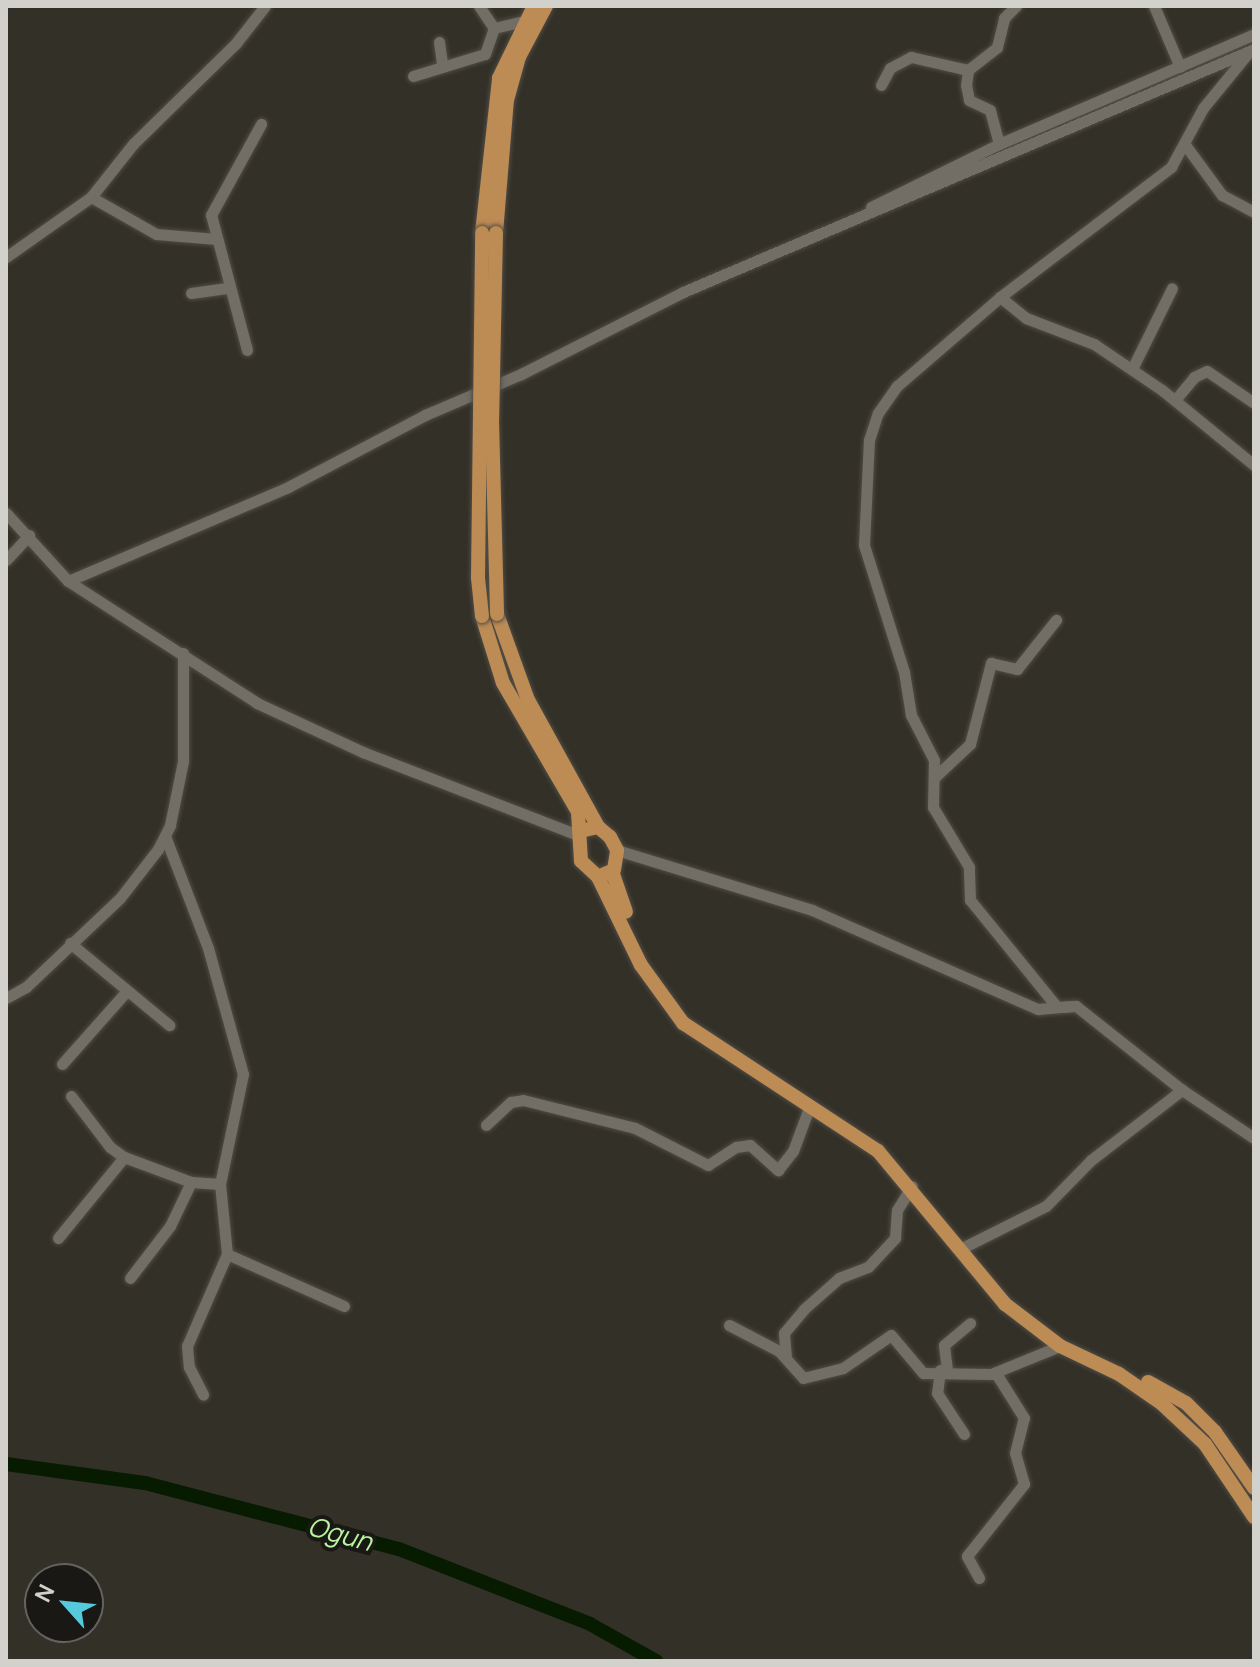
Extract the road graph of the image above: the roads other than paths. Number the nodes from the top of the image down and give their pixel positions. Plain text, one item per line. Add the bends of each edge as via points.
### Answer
1 (265, 6) edge
2 (479, 6) edge
3 (546, 6) edge
4 (1016, 6) edge
5 (1154, 6) edge
6 (532, 16) edge
7 (494, 28) junction
8 (1254, 34) edge
9 (439, 42) dead end
10 (1251, 51) edge
11 (442, 63) junction
12 (1180, 67) junction
13 (968, 70) junction
14 (413, 76) dead end
15 (881, 85) dead end
16 (261, 124) dead end
17 (999, 144) junction
18 (1186, 146) junction
19 (91, 197) junction
20 (1254, 212) edge
21 (217, 239) junction
22 (777, 253) junction
23 (6, 257) edge
24 (227, 288) junction
25 (1172, 288) dead end
26 (191, 293) dead end
27 (1000, 297) junction
28 (247, 350) dead end
29 (1132, 369) junction
30 (1175, 400) junction
31 (1254, 403) edge
32 (1254, 465) edge
33 (6, 513) edge
34 (29, 535) junction
35 (6, 560) edge
36 (68, 581) junction
37 (490, 615) junction
38 (1056, 620) dead end
39 (183, 653) junction
40 (936, 776) junction
41 (598, 827) junction
42 (574, 832) junction
43 (165, 836) junction
44 (611, 865) junction
45 (70, 943) junction
46 (126, 992) junction
47 (6, 998) edge
48 (1076, 1006) junction
49 (169, 1025) dead end
50 (62, 1064) dead end
51 (1182, 1090) junction
52 (71, 1096) dead end
53 (810, 1105) junction
54 (486, 1125) dead end
55 (1254, 1138) edge
56 (124, 1157) junction
57 (191, 1182) junction
58 (220, 1184) junction
59 (912, 1186) junction
60 (58, 1238) dead end
61 (966, 1246) junction
62 (227, 1254) junction
63 (130, 1278) dead end
64 (344, 1306) dead end
65 (970, 1323) dead end
66 (729, 1325) dead end
67 (1060, 1346) junction
68 (787, 1361) junction
69 (944, 1370) junction
70 (995, 1372) junction
71 (203, 1395) dead end
72 (964, 1434) dead end
73 (1254, 1488) edge
74 (1254, 1517) edge
75 (979, 1578) dead end

1 - 19 street via 227,53 133,144
2 - 7 street
3 - 6 main road
4 - 13 street via 1004,18 997,47
5 - 12 street
6 - 7 street
6 - 37 main road, bridge via 499,78 489,233
7 - 11 street via 485,54
8 - 12 street
9 - 11 street
10 - 18 street via 1203,108
10 - 22 street
11 - 14 street
12 - 17 street
13 - 15 street via 911,57 890,68
13 - 17 street via 965,94 990,110
16 - 21 street via 214,206
17 - 22 street
18 - 20 street via 1222,195
18 - 27 street via 1153,181
19 - 21 street via 156,234
19 - 23 street
21 - 24 street
22 - 36 street via 425,415 288,487
24 - 26 street
24 - 28 street
25 - 29 street
27 - 29 street via 1026,318 1094,344
27 - 40 street via 897,386 878,413 866,457 864,545 904,672 911,715
29 - 30 street
30 - 31 street via 1194,377 1207,371
30 - 32 street
33 - 34 street
34 - 35 street
34 - 36 street
36 - 39 street
37 - 41 main road via 528,700
37 - 42 main road via 503,683 567,790
38 - 40 street via 1017,669 991,663 970,744
39 - 42 street via 308,728
39 - 43 street via 183,761
40 - 48 street via 933,807 969,867 970,900 1057,1007
41 - 42 main road
41 - 44 main road
42 - 44 main road via 579,855
43 - 45 street via 143,873
43 - 58 street via 240,1052 240,1097
44 - 48 street via 649,858 812,910 1038,1009
44 - 53 main road via 641,965 674,1014 716,1047
44 - 61 main road via 648,962 680,1007 709,1034 881,1146
45 - 46 street
45 - 47 street via 26,987
46 - 49 street
46 - 50 street
48 - 51 street
51 - 55 street
51 - 61 street via 1091,1160 1046,1206
52 - 56 street via 110,1147
53 - 54 street via 793,1151 778,1170 750,1145 736,1147 708,1165 635,1128 523,1100 511,1102
53 - 59 main road via 878,1151
56 - 57 street
56 - 60 street
57 - 58 street
57 - 63 street via 170,1226
58 - 62 street
59 - 67 main road via 994,1292
59 - 68 street via 897,1210 895,1237 875,1262 824,1288 788,1328 783,1338
61 - 73 main road via 997,1285 1040,1325 1186,1403 1215,1432
62 - 64 street
62 - 71 street via 187,1346 189,1367
65 - 69 street via 944,1345
66 - 68 street via 779,1351
67 - 70 street
67 - 74 main road via 1119,1374 1161,1403 1205,1444
68 - 69 street via 793,1371 813,1378 847,1366 891,1335 918,1372
69 - 70 street
69 - 72 street via 937,1393
70 - 75 street via 1024,1418 1015,1453 1024,1479 967,1556

